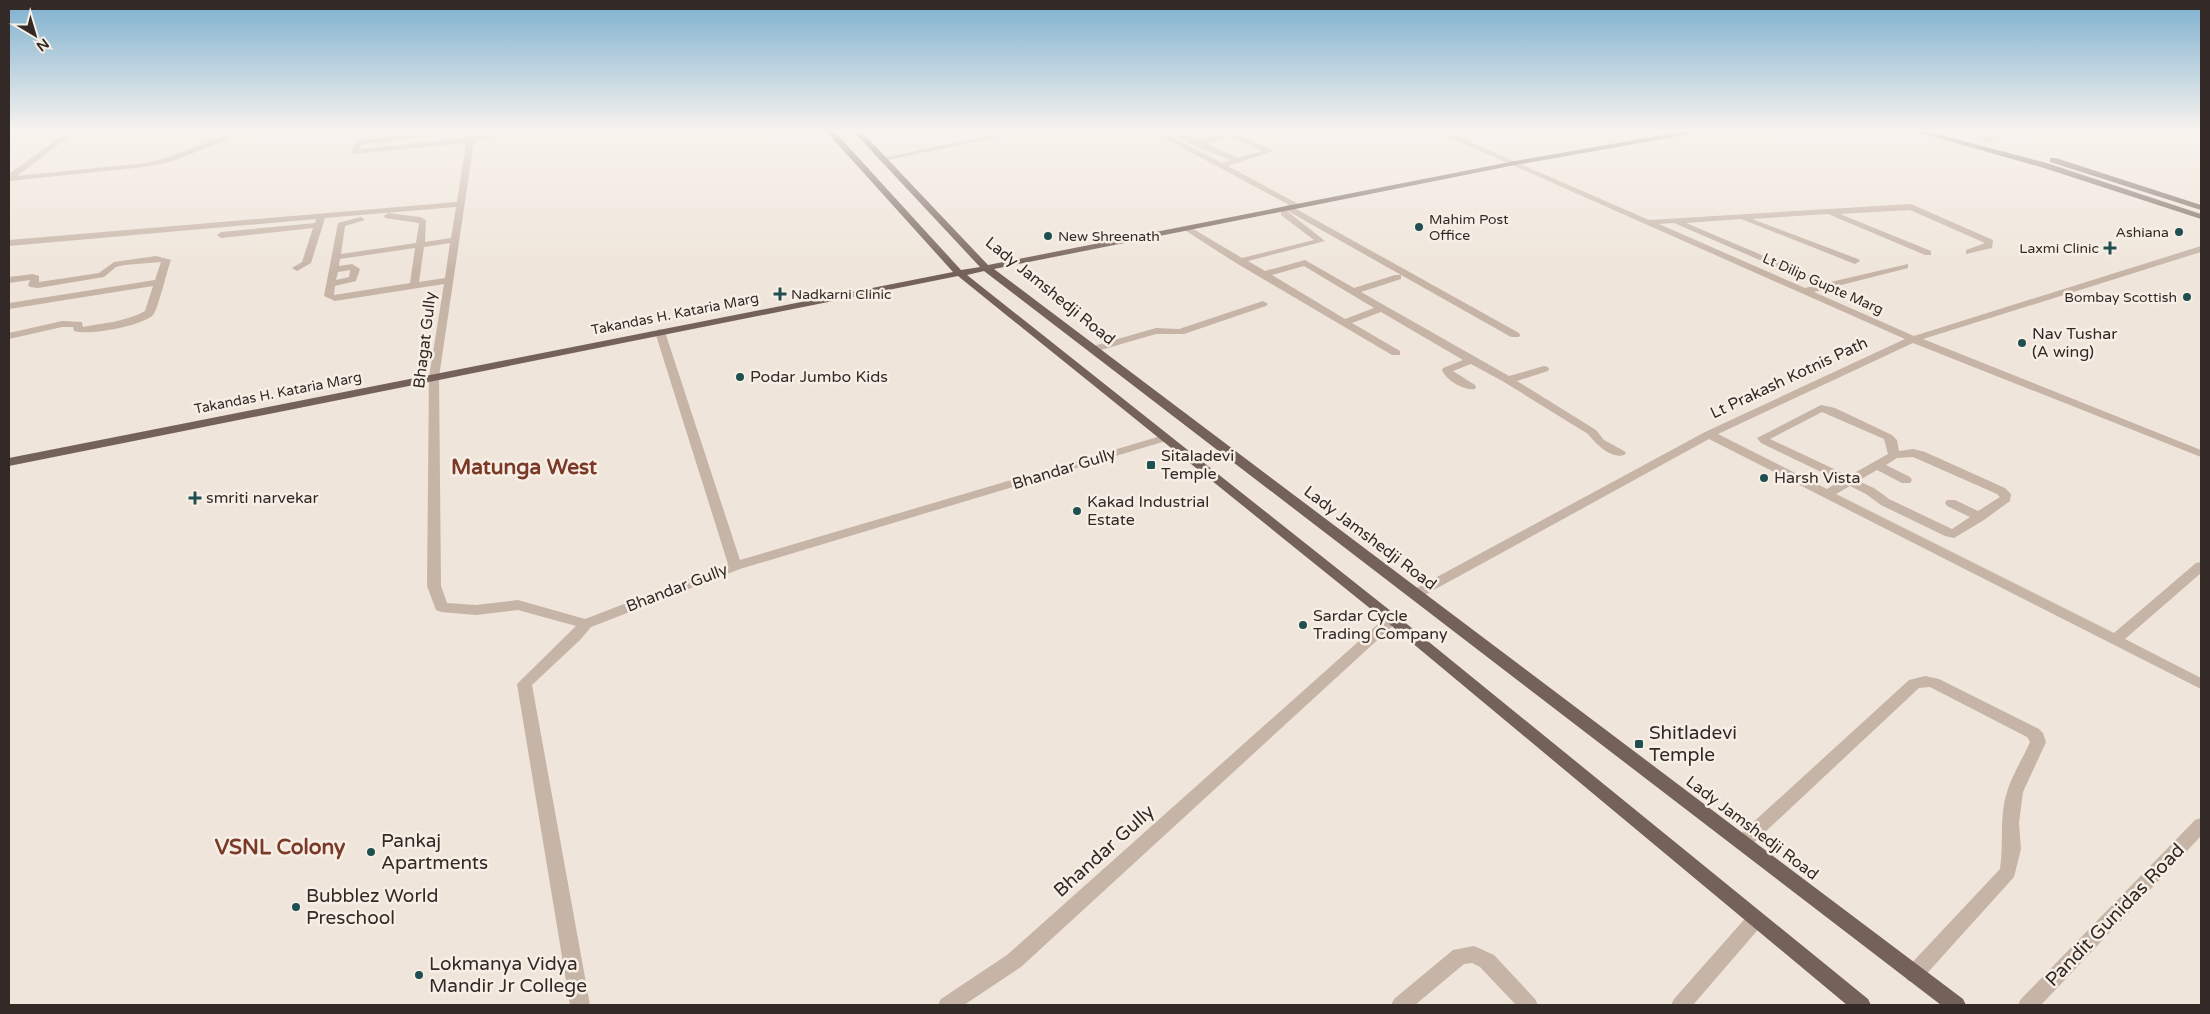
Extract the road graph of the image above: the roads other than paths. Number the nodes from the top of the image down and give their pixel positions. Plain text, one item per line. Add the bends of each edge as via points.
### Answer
1 (25, 177) edge
2 (465, 177) edge
3 (872, 177) edge
4 (901, 177) edge
5 (1239, 177) edge
6 (1447, 177) edge
7 (1546, 177) edge
8 (2080, 177) edge
9 (2108, 177) edge
10 (9, 179) edge
11 (461, 204) junction
12 (1289, 208) junction
13 (2201, 208) edge
14 (1826, 212) junction
15 (322, 216) junction
16 (1740, 217) junction
17 (2201, 217) edge
18 (1675, 220) junction
19 (1649, 222) junction
20 (227, 224) junction
21 (318, 225) junction
22 (1186, 229) junction
23 (456, 240) junction
24 (9, 242) edge
25 (419, 245) junction
26 (2201, 248) edge
27 (1285, 251) junction
28 (1969, 252) dead end
29 (1928, 253) dead end
30 (336, 257) junction
31 (1239, 261) junction
32 (1855, 261) dead end
33 (1305, 263) junction
34 (1905, 266) dead end
35 (297, 268) dead end
36 (986, 268) junction
37 (333, 270) junction
38 (958, 273) junction
39 (1263, 275) junction
40 (1806, 276) dead end
41 (1398, 277) dead end
42 (9, 280) edge
43 (449, 280) junction
44 (158, 282) junction
45 (330, 285) junction
46 (414, 286) junction
47 (1353, 291) junction
48 (1806, 291) junction
49 (1263, 304) dead end
50 (9, 306) edge
51 (1382, 308) junction
52 (1343, 323) junction
53 (660, 332) junction
54 (1515, 335) dead end
55 (9, 336) edge
56 (1913, 339) junction
57 (1094, 349) junction
58 (1396, 353) dead end
59 (1471, 360) junction
60 (1544, 368) dead end
61 (434, 376) junction
62 (1508, 380) junction
63 (1471, 387) dead end
64 (1709, 434) junction
65 (1165, 438) junction
66 (1620, 453) dead end
67 (2201, 454) edge
68 (1894, 455) junction
69 (9, 462) edge
70 (1877, 465) junction
71 (1906, 480) dead end
72 (1850, 481) junction
73 (1827, 494) junction
74 (1951, 503) dead end
75 (1980, 516) junction
76 (734, 566) junction
77 (2201, 566) edge
78 (1416, 594) junction
79 (1392, 619) junction
80 (586, 624) junction
81 (2115, 640) junction
82 (2201, 684) edge
83 (2201, 825) edge
84 (1742, 842) junction
85 (1756, 919) junction
86 (1914, 974) junction
87 (580, 1005) edge
88 (948, 1005) edge
89 (1401, 1005) edge
90 (1528, 1005) edge
91 (1681, 1005) edge
92 (1861, 1005) edge
93 (1956, 1005) edge
94 (2028, 1005) edge

1 - 10 street
2 - 11 street, Bhagat Gully
3 - 38 main road
4 - 36 main road, Lady Jamshedji Road
5 - 12 street
6 - 12 main road, Takandas H. Kataria Marg
7 - 19 street, Lt Dilip Gupte Marg
8 - 17 main road
9 - 13 main road
11 - 15 street
11 - 23 street, Bhagat Gully
12 - 22 main road, Takandas H. Kataria Marg
12 - 27 street via 1322,241
12 - 54 street
14 - 16 street
14 - 28 street via 1917,209 1990,242 1989,246
14 - 29 street
15 - 20 street
15 - 21 street
16 - 18 street
16 - 32 street
18 - 19 street
18 - 40 street
19 - 48 street, Lt Dilip Gupte Marg
20 - 21 street via 220,236
20 - 24 street
21 - 35 street via 306,263
22 - 31 street
22 - 36 main road, Takandas H. Kataria Marg
23 - 25 street
23 - 43 street, Bhagat Gully
25 - 30 street
25 - 30 street via 423,222 420,220 395,216 360,220 341,225
25 - 46 street
26 - 56 street, Lt Prakash Kotnis Path
27 - 31 street
27 - 33 street
30 - 37 street
31 - 39 street
33 - 39 street
33 - 47 street
34 - 48 street
36 - 38 main road, Takandas H. Kataria Marg
36 - 57 main road, Lady Jamshedji Road
37 - 45 street
37 - 45 street via 355,269 353,279
38 - 53 main road, Takandas H. Kataria Marg
38 - 65 main road
39 - 52 street
41 - 47 street
42 - 44 street via 33,277 36,278 33,285 38,285 101,275 119,263 164,258
43 - 46 street
43 - 61 street, Bhagat Gully
44 - 50 street
44 - 55 street via 148,313 137,320 81,330 78,324 62,324
45 - 46 street via 328,296 335,298
47 - 51 street
48 - 56 street, Lt Dilip Gupte Marg
49 - 57 street via 1180,332 1156,331
51 - 52 street
51 - 59 street
52 - 58 street
53 - 61 main road, Takandas H. Kataria Marg
53 - 76 street
56 - 64 street, Lt Prakash Kotnis Path
56 - 67 street, Lt Dilip Gupte Marg
57 - 78 main road, Lady Jamshedji Road
59 - 62 street
59 - 63 street via 1447,370 1449,375
60 - 62 street
61 - 69 main road, Takandas H. Kataria Marg
61 - 80 street, Bhagat Gully via 434,586 441,607 476,610 518,605
62 - 66 street
64 - 73 street
64 - 78 street, Lt Prakash Kotnis Path
65 - 76 street, Bhandar Gully
65 - 79 main road
68 - 70 street
68 - 72 street via 1888,436 1826,408 1764,436 1765,440
68 - 75 street via 1921,454 2005,494 2006,498
70 - 71 street
70 - 72 street
72 - 73 street
72 - 75 street via 1950,533 1954,534
73 - 81 street
74 - 75 street
76 - 80 street, Bhandar Gully
77 - 81 street
78 - 84 main road, Lady Jamshedji Road
79 - 85 main road
79 - 88 street, Bhandar Gully via 1014,961
80 - 87 street, Bhandar Gully via 524,684
81 - 82 street
83 - 94 street, Pandit Gunidas Road
84 - 86 main road, Lady Jamshedji Road
84 - 86 street via 1919,681 1934,683 2033,733 2038,742 2015,792 2008,872
85 - 91 street
85 - 92 main road
86 - 93 main road, Lady Jamshedji Road
89 - 90 street via 1460,956 1474,954 1487,961

